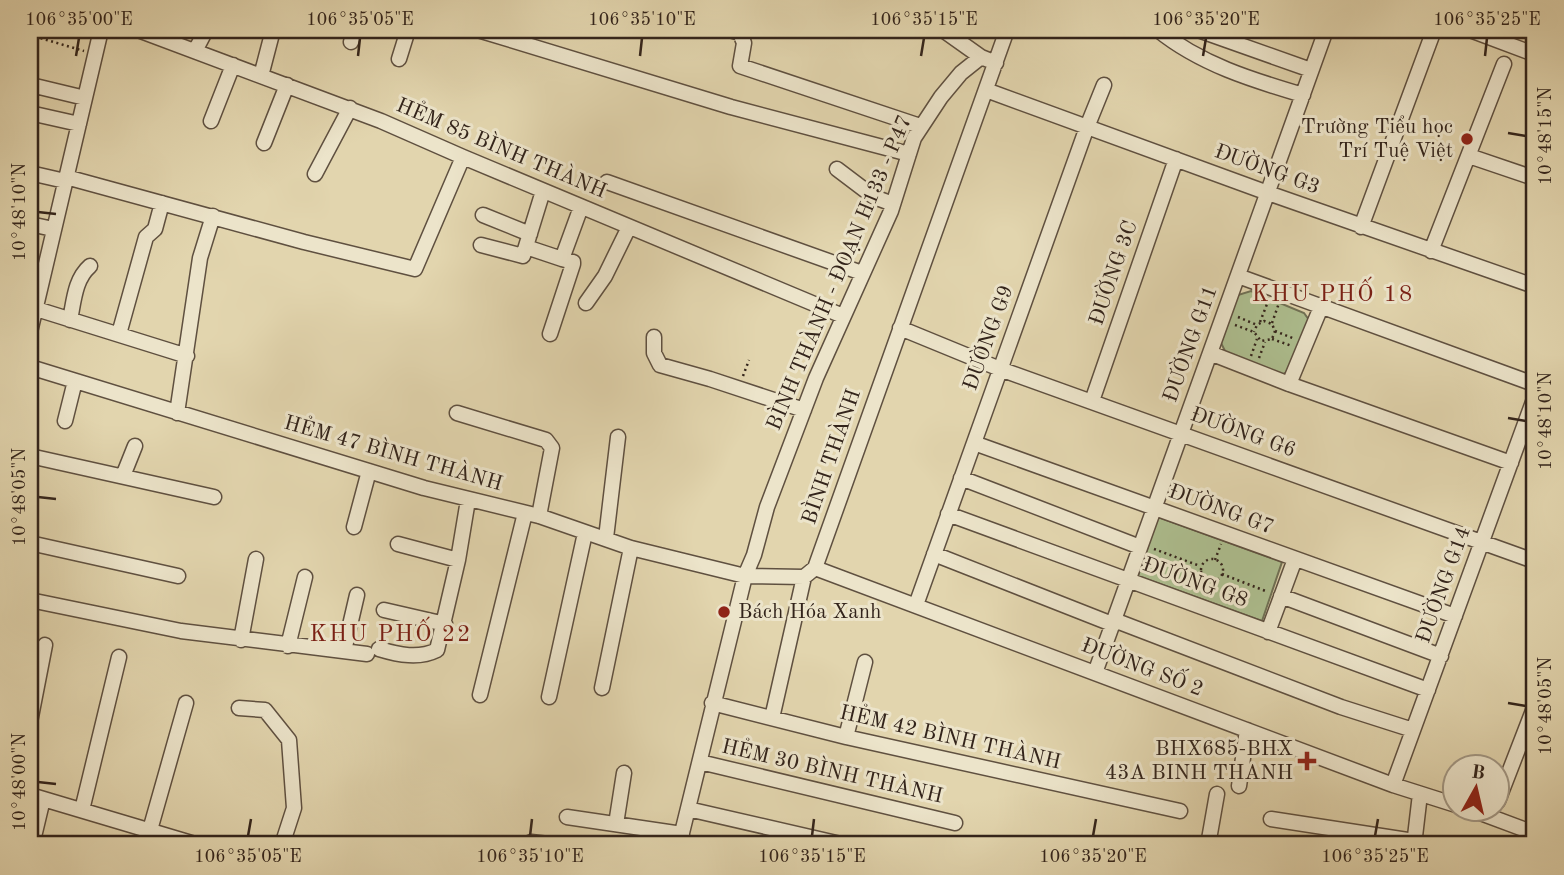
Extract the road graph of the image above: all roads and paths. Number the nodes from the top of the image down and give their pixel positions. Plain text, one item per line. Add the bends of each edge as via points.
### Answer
1 (101, 30) edge
2 (138, 30) edge
3 (205, 30) edge
4 (273, 30) edge
5 (408, 30) edge
6 (478, 30) edge
7 (730, 30) edge
8 (943, 30) edge
9 (1007, 30) edge
10 (1158, 30) edge
11 (1198, 30) edge
12 (1326, 30) edge
13 (1434, 30) edge
14 (1470, 30) edge
15 (30, 35) edge
16 (195, 51) junction
17 (95, 54) junction
18 (1534, 54) edge
19 (982, 57) junction
20 (399, 59) dead end
21 (996, 63) junction
22 (1504, 64) dead end
23 (233, 65) junction
24 (1311, 70) junction
25 (261, 75) junction
26 (288, 85) junction
27 (1104, 85) dead end
28 (986, 90) junction
29 (30, 91) edge
30 (1303, 95) junction
31 (85, 98) junction
32 (350, 108) junction
33 (30, 113) edge
34 (211, 121) dead end
35 (79, 124) junction
36 (920, 126) junction
37 (1087, 127) junction
38 (264, 143) dead end
39 (909, 154) junction
40 (1469, 156) junction
41 (463, 157) junction
42 (1176, 159) junction
43 (837, 169) dead end
44 (30, 173) edge
45 (315, 174) dead end
46 (1534, 178) edge
47 (65, 179) junction
48 (607, 182) dead end
49 (543, 191) junction
50 (1268, 193) junction
51 (162, 203) junction
52 (893, 204) junction
53 (580, 206) junction
54 (483, 215) dead end
55 (213, 216) junction
56 (30, 223) edge
57 (629, 227) junction
58 (1362, 227) junction
59 (53, 229) junction
60 (528, 241) junction
61 (481, 245) dead end
62 (1432, 251) junction
63 (562, 259) junction
64 (90, 266) dead end
65 (862, 273) junction
66 (1238, 276) junction
67 (1534, 286) edge
68 (1277, 291) junction
69 (586, 303) dead end
70 (1321, 307) junction
71 (33, 308) edge
72 (843, 316) junction
73 (1223, 316) junction
74 (70, 320) junction
75 (1259, 323) junction
76 (1272, 324) junction
77 (900, 328) junction
78 (1275, 331) junction
79 (30, 332) edge
80 (1254, 332) junction
81 (119, 334) junction
82 (550, 334) dead end
83 (654, 337) dead end
84 (1257, 339) junction
85 (1272, 339) junction
86 (1265, 342) junction
87 (1304, 347) junction
88 (1210, 353) junction
89 (187, 356) junction
90 (749, 360) dead end
91 (30, 367) edge
92 (1000, 369) junction
93 (1250, 369) junction
94 (75, 381) junction
95 (1289, 384) junction
96 (1534, 384) edge
97 (741, 389) junction
98 (1534, 399) edge
99 (1091, 401) junction
100 (804, 410) junction
101 (177, 413) junction
102 (457, 413) dead end
103 (65, 421) dead end
104 (1181, 433) junction
105 (618, 437) dead end
106 (974, 443) junction
107 (135, 446) dead end
108 (30, 456) edge
109 (1511, 463) junction
110 (369, 471) junction
111 (123, 476) junction
112 (961, 478) junction
113 (214, 497) dead end
114 (467, 500) junction
115 (1154, 508) junction
116 (948, 514) junction
117 (532, 515) junction
118 (354, 527) dead end
119 (585, 533) junction
120 (1225, 534) junction
121 (606, 538) junction
122 (1482, 541) junction
123 (30, 543) edge
124 (398, 544) dead end
125 (1141, 546) junction
126 (631, 548) junction
127 (934, 554) junction
128 (256, 559) dead end
129 (1295, 559) junction
130 (458, 560) junction
131 (1216, 560) junction
132 (1534, 561) edge
133 (1202, 567) junction
134 (810, 573) junction
135 (1222, 574) junction
136 (178, 576) dead end
137 (745, 576) junction
138 (305, 577) dead end
139 (1128, 581) junction
140 (357, 595) dead end
141 (1281, 596) junction
142 (30, 600) edge
143 (916, 605) junction
144 (384, 610) dead end
145 (1455, 616) junction
146 (1113, 622) junction
147 (444, 624) junction
148 (1268, 632) junction
149 (241, 640) junction
150 (45, 645) dead end
151 (288, 646) junction
152 (344, 651) junction
153 (1441, 656) junction
154 (119, 657) dead end
155 (865, 662) dead end
156 (1095, 673) junction
157 (602, 688) dead end
158 (1428, 690) junction
159 (480, 695) dead end
160 (549, 696) dead end
161 (186, 703) dead end
162 (712, 703) junction
163 (239, 708) dead end
164 (1534, 708) edge
165 (772, 718) junction
166 (30, 722) edge
167 (1247, 730) junction
168 (1413, 730) junction
169 (846, 737) junction
170 (700, 762) junction
171 (1512, 763) edge
172 (624, 773) dead end
173 (1393, 785) junction
174 (1239, 786) dead end
175 (1217, 794) dead end
176 (1420, 794) junction
177 (36, 797) edge
178 (1442, 801) edge
179 (688, 809) junction
180 (82, 810) junction
181 (1180, 811) dead end
182 (566, 817) dead end
183 (1271, 820) dead end
184 (1511, 822) edge
185 (955, 823) dead end
186 (616, 824) junction
187 (150, 830) junction
188 (1534, 833) edge
189 (680, 839) edge
190 (178, 842) edge
191 (1414, 843) edge
192 (32, 845) edge
193 (198, 845) edge
194 (282, 845) edge
195 (525, 845) edge
196 (557, 845) edge
197 (845, 845) edge
198 (1208, 845) edge

1 - 17 street
2 - 16 street, HẺM 85 BÌNH THÀNH
3 - 16 street
4 - 25 street
5 - 20 street
6 - 39 street via 731,107
7 - 36 street via 740,33 744,43 740,66
8 - 19 street
9 - 21 street, BÌNH THÀNH
10 - 30 street via 1204,60
11 - 24 street
12 - 24 street, ĐƯỜNG G11
13 - 58 street
14 - 18 street
15 - 17 path
16 - 23 street, HẺM 85 BÌNH THÀNH
17 - 31 street
19 - 21 street
19 - 36 street, BÌNH THÀNH - ĐOẠN H133 - P47 via 961,73
21 - 28 street, BÌNH THÀNH
22 - 40 street
23 - 25 street, HẺM 85 BÌNH THÀNH
23 - 34 street
24 - 30 street, ĐƯỜNG G11
25 - 26 street, HẺM 85 BÌNH THÀNH
26 - 32 street, HẺM 85 BÌNH THÀNH
26 - 38 street
27 - 37 street, ĐƯỜNG G9
28 - 37 street, ĐƯỜNG G3
28 - 77 street, BÌNH THÀNH
29 - 31 street via 31,85
30 - 50 street, ĐƯỜNG G11
31 - 35 street
32 - 41 street, HẺM 85 BÌNH THÀNH
32 - 45 street
33 - 35 street
35 - 47 street
36 - 39 street, BÌNH THÀNH - ĐOẠN H133 - P47
37 - 42 street, ĐƯỜNG G3
37 - 92 street, ĐƯỜNG G9
39 - 52 street, BÌNH THÀNH - ĐOẠN H133 - P47
40 - 46 street
40 - 62 street
41 - 49 street, HẺM 85 BÌNH THÀNH
41 - 55 street via 415,269
42 - 50 street, ĐƯỜNG G3
42 - 99 street, ĐƯỜNG 3C
43 - 52 street via 874,197
44 - 47 street
47 - 51 street
47 - 59 street
48 - 65 street
49 - 53 street, HẺM 85 BÌNH THÀNH
49 - 60 street
50 - 58 street, ĐƯỜNG G3
50 - 66 street, ĐƯỜNG G11
51 - 55 street
51 - 81 street via 156,229 146,237
52 - 65 street, BÌNH THÀNH - ĐOẠN H133 - P47
53 - 57 street, HẺM 85 BÌNH THÀNH
53 - 63 street
54 - 60 street
55 - 89 street via 200,258
56 - 59 street
57 - 69 street
57 - 72 street, HẺM 85 BÌNH THÀNH
58 - 62 street, ĐƯỜNG G3
59 - 71 street
60 - 61 street via 523,256
60 - 63 street
62 - 67 street, ĐƯỜNG G3
63 - 82 street via 574,263
64 - 74 street via 78,283
65 - 72 street, BÌNH THÀNH - ĐOẠN H133 - P47
66 - 68 street
66 - 73 street, ĐƯỜNG G11
68 - 70 street
68 - 75 path
68 - 76 path
70 - 87 street
70 - 96 street
71 - 74 street
71 - 79 street
72 - 100 street, BÌNH THÀNH - ĐOẠN H133 - P47
73 - 75 path
73 - 80 path
73 - 88 street, ĐƯỜNG G11
74 - 81 street
75 - 76 path
75 - 80 path
76 - 78 path
77 - 92 street, ĐƯỜNG G6
77 - 134 street, BÌNH THÀNH
78 - 85 path
78 - 87 path
80 - 84 path
81 - 89 street
83 - 97 street via 660,365
84 - 86 path
84 - 93 path
85 - 86 path
85 - 87 path
86 - 93 path
87 - 95 street
88 - 93 street
88 - 104 street, ĐƯỜNG G11
89 - 101 street
90 - 97 path
91 - 94 street, HẺM 47 BÌNH THÀNH
92 - 99 street, ĐƯỜNG G6
92 - 106 street, ĐƯỜNG G9
93 - 95 street
94 - 101 street, HẺM 47 BÌNH THÀNH
94 - 103 street
95 - 109 street
97 - 100 street
98 - 109 street, ĐƯỜNG G14
99 - 104 street, ĐƯỜNG G6
100 - 137 street, BÌNH THÀNH - ĐOẠN H133 - P47
101 - 110 street, HẺM 47 BÌNH THÀNH
102 - 117 street via 547,440 552,448
104 - 115 street, ĐƯỜNG G11
104 - 122 street, ĐƯỜNG G6
105 - 121 street
106 - 112 street, ĐƯỜNG G9
106 - 115 street, ĐƯỜNG G7
107 - 111 street
108 - 111 street
109 - 122 street, ĐƯỜNG G14
110 - 114 street, HẺM 47 BÌNH THÀNH
110 - 118 street
111 - 113 street
112 - 116 street, ĐƯỜNG G9
112 - 125 street
114 - 117 street, HẺM 47 BÌNH THÀNH
114 - 130 street
115 - 120 street, ĐƯỜNG G7
115 - 125 street, ĐƯỜNG G11
116 - 127 street, ĐƯỜNG G9
116 - 139 street, ĐƯỜNG G8
117 - 119 street, HẺM 47 BÌNH THÀNH
117 - 159 street
119 - 121 street, HẺM 47 BÌNH THÀNH
119 - 160 street
120 - 129 street, ĐƯỜNG G7
120 - 131 path
121 - 126 street, HẺM 47 BÌNH THÀNH
122 - 132 street, ĐƯỜNG G6
122 - 145 street, ĐƯỜNG G14
123 - 136 street
124 - 130 street
125 - 133 path
125 - 139 street, ĐƯỜNG G11
126 - 137 street, HẺM 47 BÌNH THÀNH
126 - 157 street
127 - 143 street, ĐƯỜNG G9
127 - 146 street
128 - 149 street
129 - 141 street
129 - 145 street, ĐƯỜNG G7
130 - 147 street
131 - 133 path via 1210,559
131 - 135 path
133 - 135 path via 1209,580
134 - 137 street
134 - 143 street, ĐƯỜNG SỐ 2
134 - 165 street, BÌNH THÀNH
135 - 141 path
137 - 162 street
138 - 151 street
139 - 146 street, ĐƯỜNG G11
139 - 148 street, ĐƯỜNG G8
140 - 152 street
141 - 148 street
141 - 153 street
142 - 149 street
143 - 156 street, ĐƯỜNG SỐ 2
144 - 147 street
145 - 153 street, ĐƯỜNG G14
146 - 156 street, ĐƯỜNG G11
146 - 168 street
147 - 152 street via 438,650 424,656
148 - 158 street, ĐƯỜNG G8
149 - 151 street
150 - 166 street
151 - 152 street
153 - 158 street, ĐƯỜNG G14
154 - 180 street
155 - 169 street
156 - 167 street, ĐƯỜNG SỐ 2
158 - 168 street, ĐƯỜNG G14
161 - 187 street
162 - 165 street, HẺM 42 BÌNH THÀNH
162 - 170 street
163 - 194 street via 265,710 289,740 294,808
164 - 171 street
165 - 169 street, HẺM 42 BÌNH THÀNH
167 - 173 street, ĐƯỜNG SỐ 2
167 - 174 street
168 - 173 street, ĐƯỜNG G14
169 - 181 street, HẺM 42 BÌNH THÀNH
170 - 179 street
170 - 185 street, HẺM 30 BÌNH THÀNH
172 - 186 street
173 - 176 street, ĐƯỜNG SỐ 2
175 - 198 street
176 - 178 street, ĐƯỜNG SỐ 2
176 - 191 street
177 - 180 street
177 - 192 street
179 - 189 street
179 - 197 street
180 - 187 street
182 - 186 street
183 - 191 street
184 - 188 street
186 - 189 street
187 - 190 street
190 - 193 street
195 - 196 street

